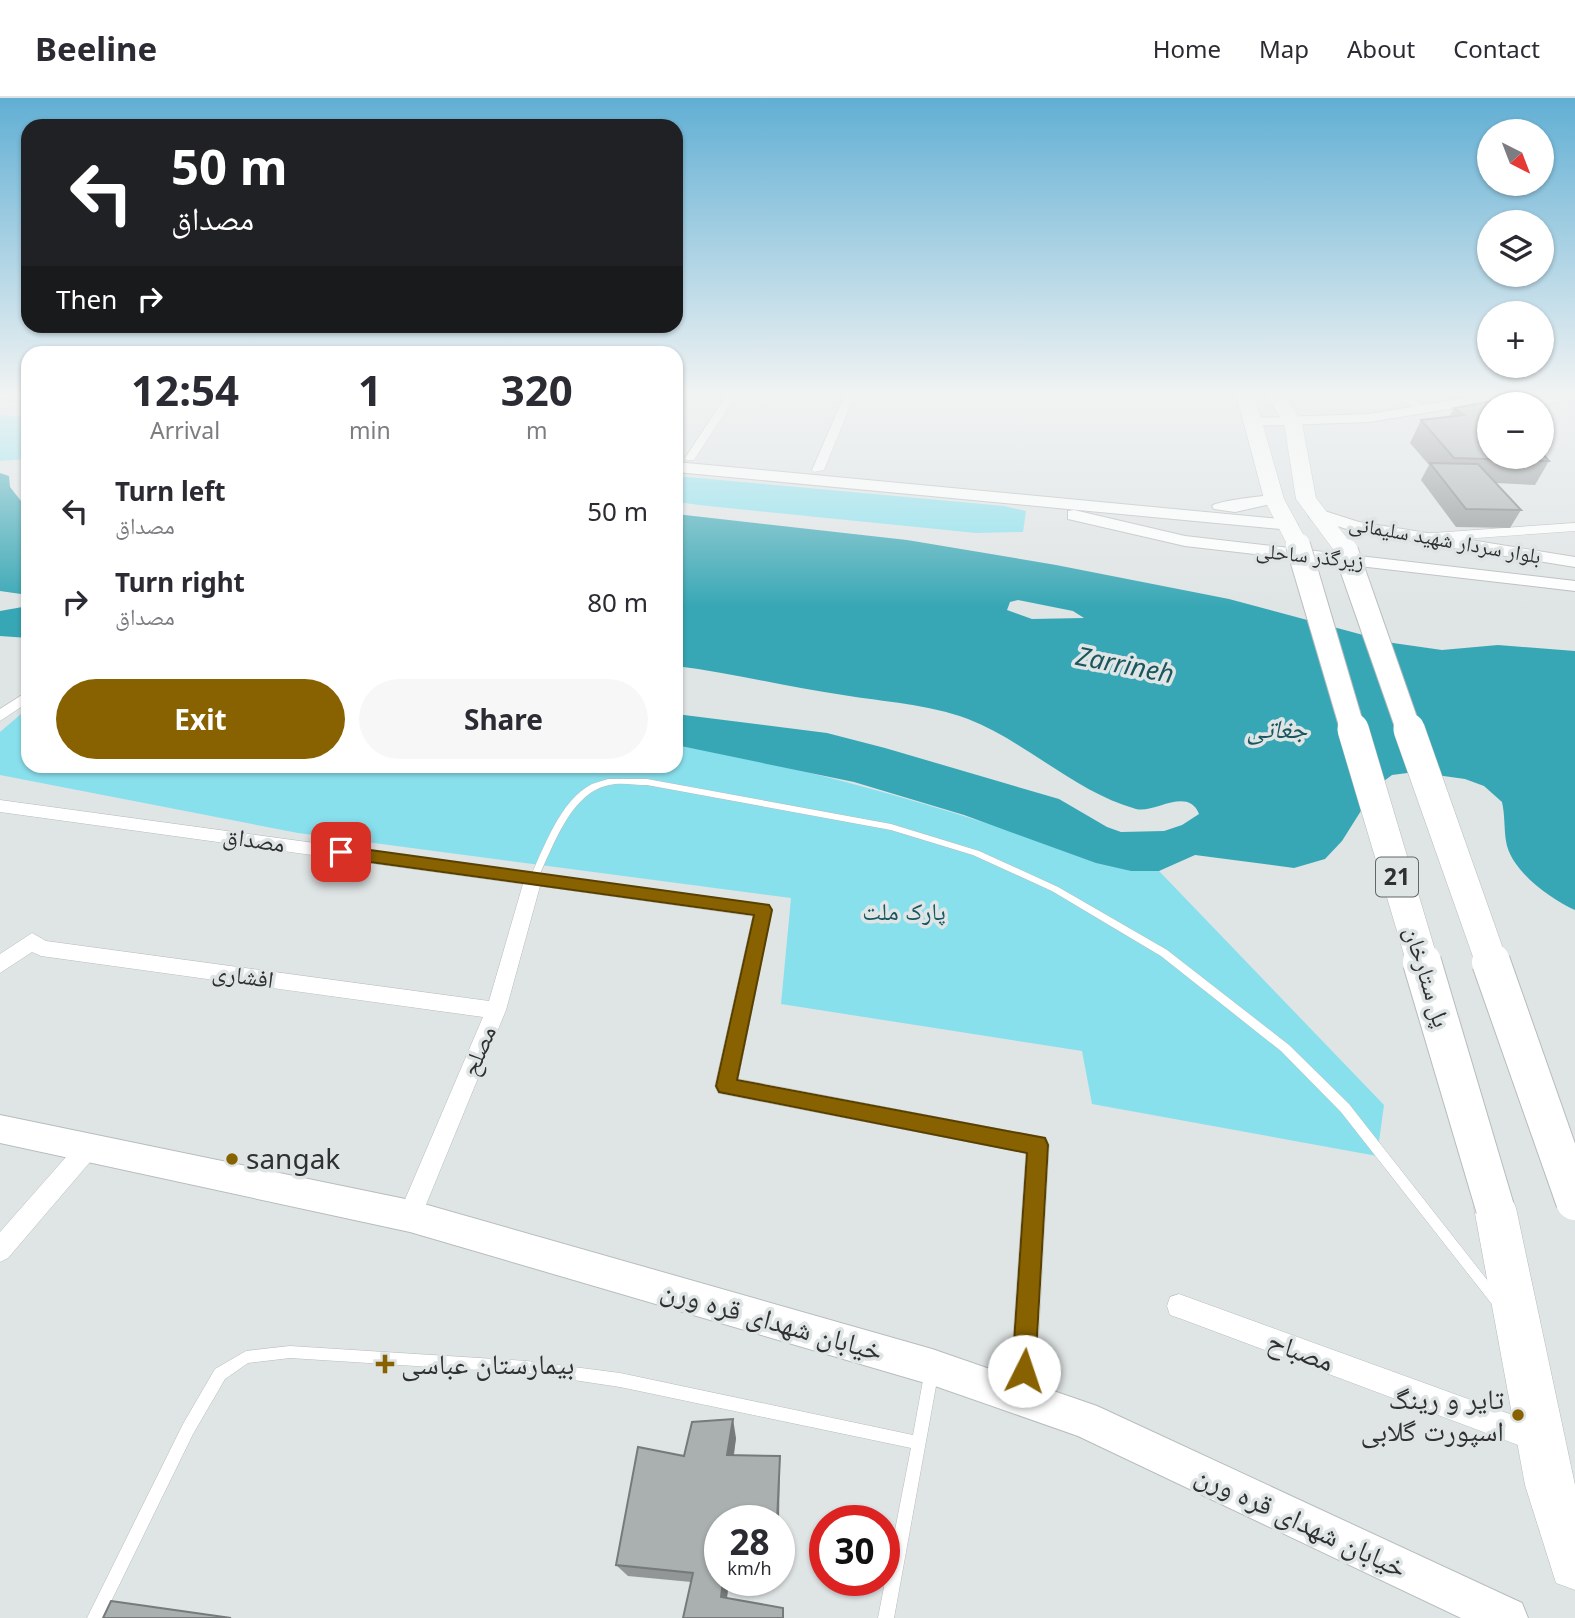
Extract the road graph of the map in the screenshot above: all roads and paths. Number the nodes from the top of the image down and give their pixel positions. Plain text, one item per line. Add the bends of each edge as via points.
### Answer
1 (765, 465) edge
2 (820, 465) edge
3 (1264, 465) edge
4 (1305, 465) edge
5 (683, 468) edge
6 (818, 470) junction
7 (1052, 496) junction
8 (1274, 499) junction
9 (1315, 513) junction
10 (1575, 527) edge
11 (1294, 535) junction
12 (1420, 538) junction
13 (1342, 545) junction
14 (1487, 553) junction
15 (1575, 562) edge
16 (1575, 572) edge
17 (1575, 586) edge
18 (21, 701) edge
19 (0, 716) edge
20 (0, 806) edge
21 (533, 880) junction
22 (0, 965) edge
23 (496, 1010) junction
24 (0, 1129) edge
25 (88, 1147) junction
26 (1575, 1201) edge
27 (410, 1216) junction
28 (0, 1250) edge
29 (1179, 1306) dead end
30 (1522, 1334) junction
31 (932, 1367) junction
32 (1022, 1396) junction
33 (1541, 1439) junction
34 (919, 1443) junction
35 (1575, 1564) edge
36 (95, 1618) edge
37 (886, 1618) edge
38 (1507, 1618) edge

1 - 6 main road
2 - 6 street
3 - 8 highway, 21
4 - 9 highway, 21 via 1306,499
5 - 7 main road
6 - 7 main road
7 - 8 main road via 1235,507
7 - 11 main road
7 - 17 main road, زیرگذر ساحلی via 1063,511 1085,520 1185,541
8 - 11 highway, 21
9 - 12 main road, بلوار سردار شهید سلیمانی via 1356,527
9 - 13 highway, 21
10 - 12 street
11 - 30 highway, پل ستارخان / 21, bridge via 1495,1208
12 - 14 main road, بلوار سردار شهید سلیمانی
13 - 14 main road, بلوار سردار شهید سلیمانی via 1376,540
13 - 26 highway, 21, bridge
14 - 15 main road, بلوار سردار شهید سلیمانی
14 - 16 main road, بلوار سردار شهید سلیمانی
18 - 19 street
20 - 21 street, مصداق
21 - 23 street, مصلح
21 - 30 lane via 562,817 593,788 607,782 647,782 891,827 1010,868 1164,953 1285,1048 1345,1108
21 - 32 street, مصداق via 763,910 726,1086 1038,1145
22 - 23 street, افشاری via 32,941 41,948
23 - 27 street, مصلح
24 - 25 main road, خیابان شهدای قره ورن
25 - 27 main road, خیابان شهدای قره ورن
25 - 28 street
27 - 31 main road, خیابان شهدای قره ورن
29 - 33 street, مصباح
30 - 33 highway, 21
31 - 32 main road, خیابان شهدای قره ورن
31 - 34 lane
32 - 38 main road, خیابان شهدای قره ورن via 1084,1419
33 - 35 highway, 21
34 - 36 lane via 620,1380 527,1367 290,1352 246,1357 220,1374
34 - 37 lane

